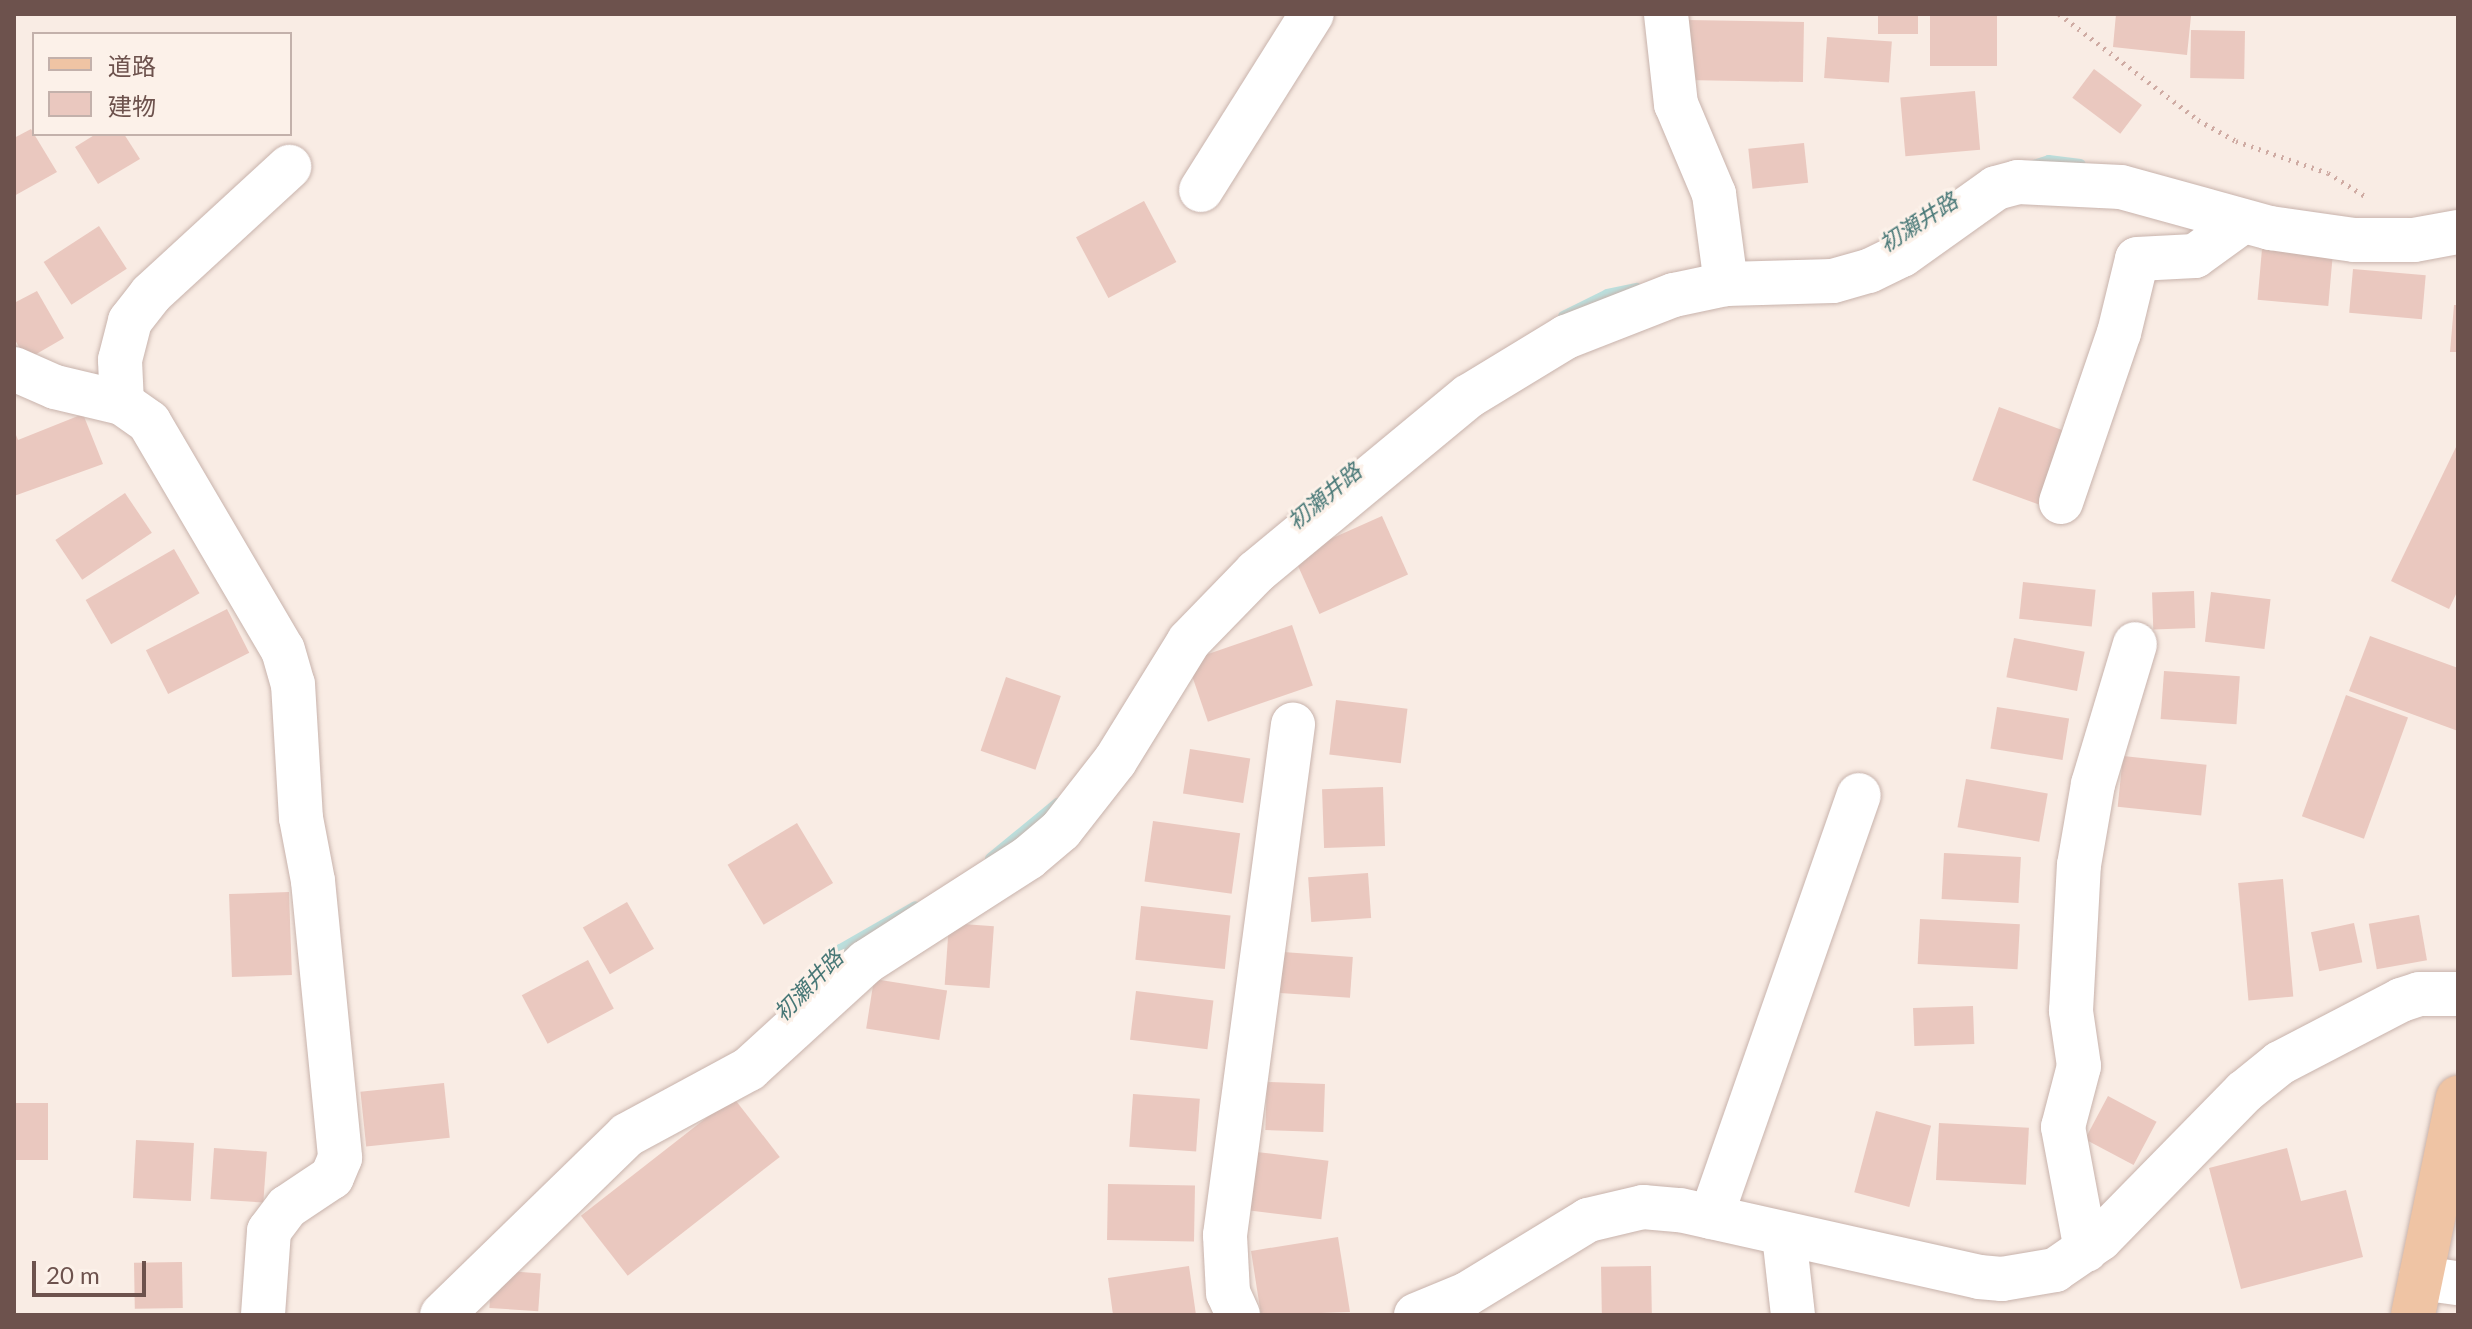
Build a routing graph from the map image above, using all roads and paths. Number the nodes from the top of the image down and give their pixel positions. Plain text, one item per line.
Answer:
1 (1312, 14) edge
2 (1666, 14) edge
3 (2059, 14) edge
4 (289, 167) dead end
5 (1201, 190) dead end
6 (2242, 222) junction
7 (2458, 232) edge
8 (2384, 241) junction
9 (1726, 284) junction
10 (14, 369) edge
11 (122, 403) junction
12 (2061, 502) dead end
13 (2135, 644) dead end
14 (1293, 725) dead end
15 (1859, 795) dead end
16 (2458, 994) edge
17 (2458, 1098) edge
18 (1711, 1217) junction
19 (1784, 1235) junction
20 (2086, 1250) junction
21 (2431, 1292) edge
22 (263, 1315) edge
23 (442, 1315) edge
24 (1238, 1315) edge
25 (1416, 1315) edge
26 (1793, 1315) edge

1 - 5 street
2 - 9 street
3 - 8 path
4 - 11 street
6 - 8 street
6 - 9 street
6 - 12 street
7 - 8 street
9 - 23 street
10 - 11 street
11 - 22 street
13 - 20 street
14 - 24 street
15 - 18 street
16 - 20 street
17 - 21 main road
18 - 19 street
18 - 25 street
19 - 20 street
19 - 26 street

